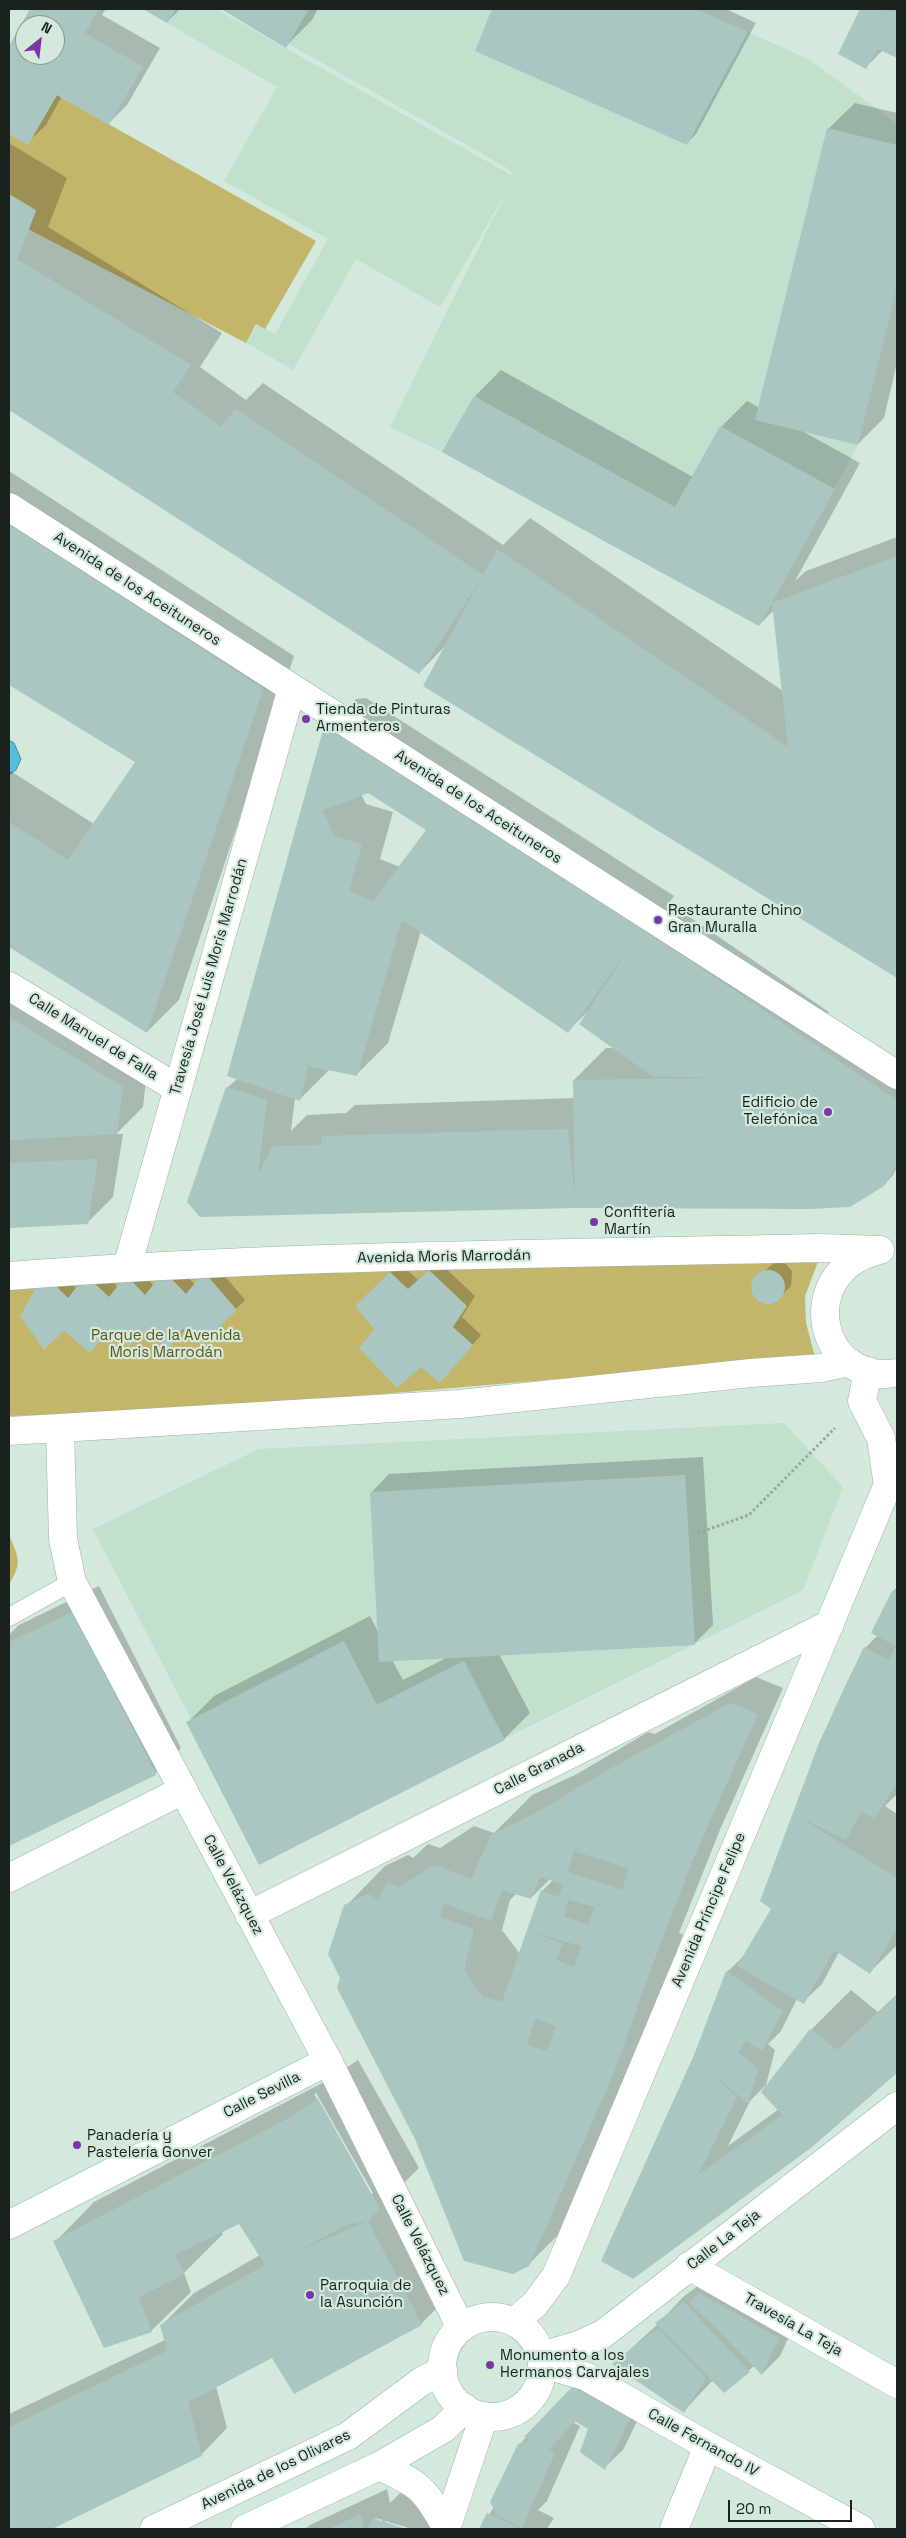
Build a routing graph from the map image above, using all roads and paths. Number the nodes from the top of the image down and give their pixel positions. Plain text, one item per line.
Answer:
1 (9, 507) edge
2 (292, 688) junction
3 (9, 986) edge
4 (897, 1075) edge
5 (178, 1089) junction
6 (891, 1249) edge
7 (128, 1267) junction
8 (9, 1276) edge
9 (859, 1367) junction
10 (897, 1373) edge
11 (862, 1401) junction
12 (60, 1429) junction
13 (9, 1431) edge
14 (893, 1475) edge
15 (698, 1533) dead end
16 (72, 1582) junction
17 (9, 1617) edge
18 (830, 1624) junction
19 (183, 1790) junction
20 (9, 1878) edge
21 (249, 1915) junction
22 (328, 2061) junction
23 (897, 2106) edge
24 (9, 2225) edge
25 (690, 2266) junction
26 (514, 2322) junction
27 (461, 2328) junction
28 (542, 2360) junction
29 (443, 2370) junction
30 (897, 2384) edge
31 (474, 2412) junction
32 (708, 2446) junction
33 (379, 2466) junction
34 (154, 2529) edge
35 (245, 2529) edge
36 (446, 2529) edge
37 (674, 2529) edge
38 (861, 2529) edge

1 - 2 street, Avenida de los Aceituneros
2 - 4 street, Avenida de los Aceituneros
2 - 5 street, Travesía José Luis Moris Marrodán
3 - 5 street, Calle Manuel de Falla
5 - 7 street, Travesía José Luis Moris Marrodán
6 - 7 street, Avenida Moris Marrodán
6 - 9 street
7 - 8 street, Avenida Moris Marrodán
9 - 10 street
9 - 11 street
9 - 12 street
11 - 14 street, Avenida Príncipe Felipe
11 - 15 path
12 - 13 street
12 - 16 street, Calle Velázquez
14 - 18 street, Avenida Príncipe Felipe
16 - 17 lane
16 - 19 street, Calle Velázquez
18 - 21 street, Calle Granada
18 - 26 street, Avenida Príncipe Felipe
19 - 20 street
19 - 21 street, Calle Velázquez
21 - 22 street, Calle Velázquez
22 - 24 street, Calle Sevilla
22 - 27 street, Calle Velázquez
23 - 25 street, Calle La Teja
25 - 28 street, Calle La Teja
25 - 30 street, Travesía La Teja
26 - 27 street
26 - 28 street
27 - 29 street
28 - 31 street
28 - 32 street, Calle Fernando IV
29 - 31 street
29 - 34 street, Avenida de los Olivares
31 - 33 street
31 - 36 street
32 - 37 street
32 - 38 street, Calle Fernando IV
33 - 35 street
33 - 36 street

